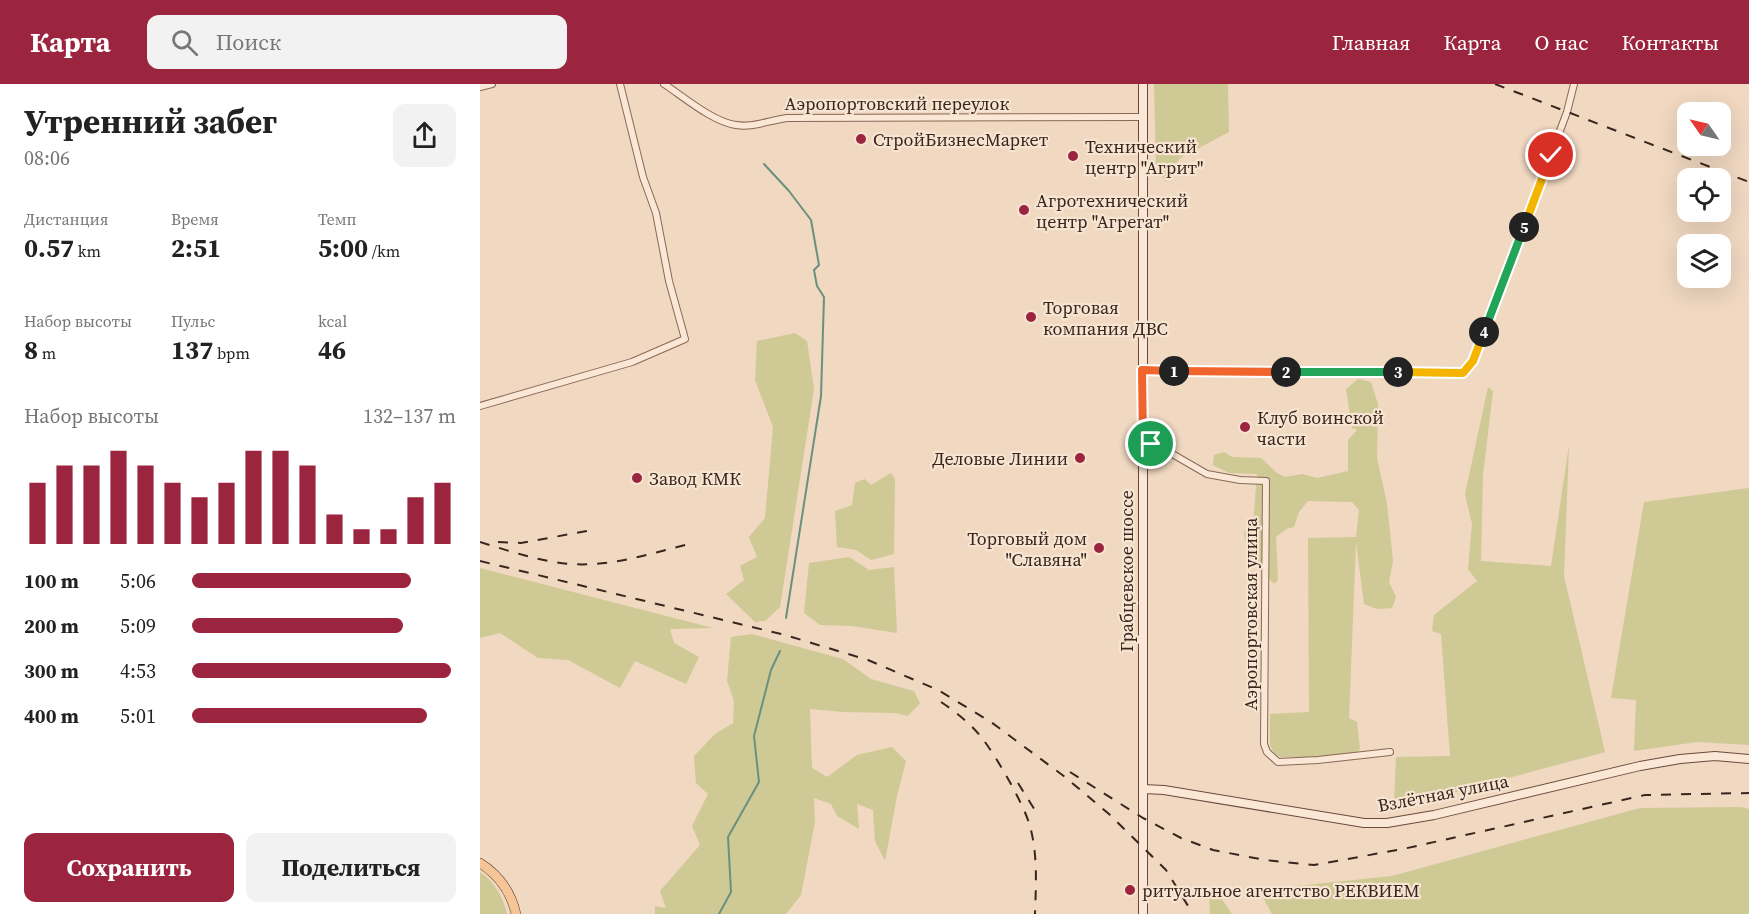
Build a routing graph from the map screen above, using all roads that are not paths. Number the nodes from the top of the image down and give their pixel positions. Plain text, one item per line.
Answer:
1 (492, 84) edge
2 (620, 84) edge
3 (664, 84) edge
4 (1143, 84) edge
5 (1574, 84) edge
6 (480, 87) edge
7 (1143, 117) junction
8 (1142, 370) junction
9 (480, 405) edge
10 (1143, 442) junction
11 (1390, 752) dead end
12 (1749, 759) edge
13 (1143, 789) junction
14 (480, 863) edge
15 (516, 914) edge
16 (1143, 914) edge

1 - 6 street
2 - 9 street
3 - 7 street, Аэропортовский переулок
4 - 7 main road, Грабцевское шоссе
5 - 8 street
7 - 8 main road, Грабцевское шоссе
8 - 10 main road, Грабцевское шоссе
10 - 11 street, Аэропортовская улица
10 - 13 main road, Грабцевское шоссе
12 - 13 main road, Взлётная улица
13 - 16 main road, Грабцевское шоссе
14 - 15 main road

